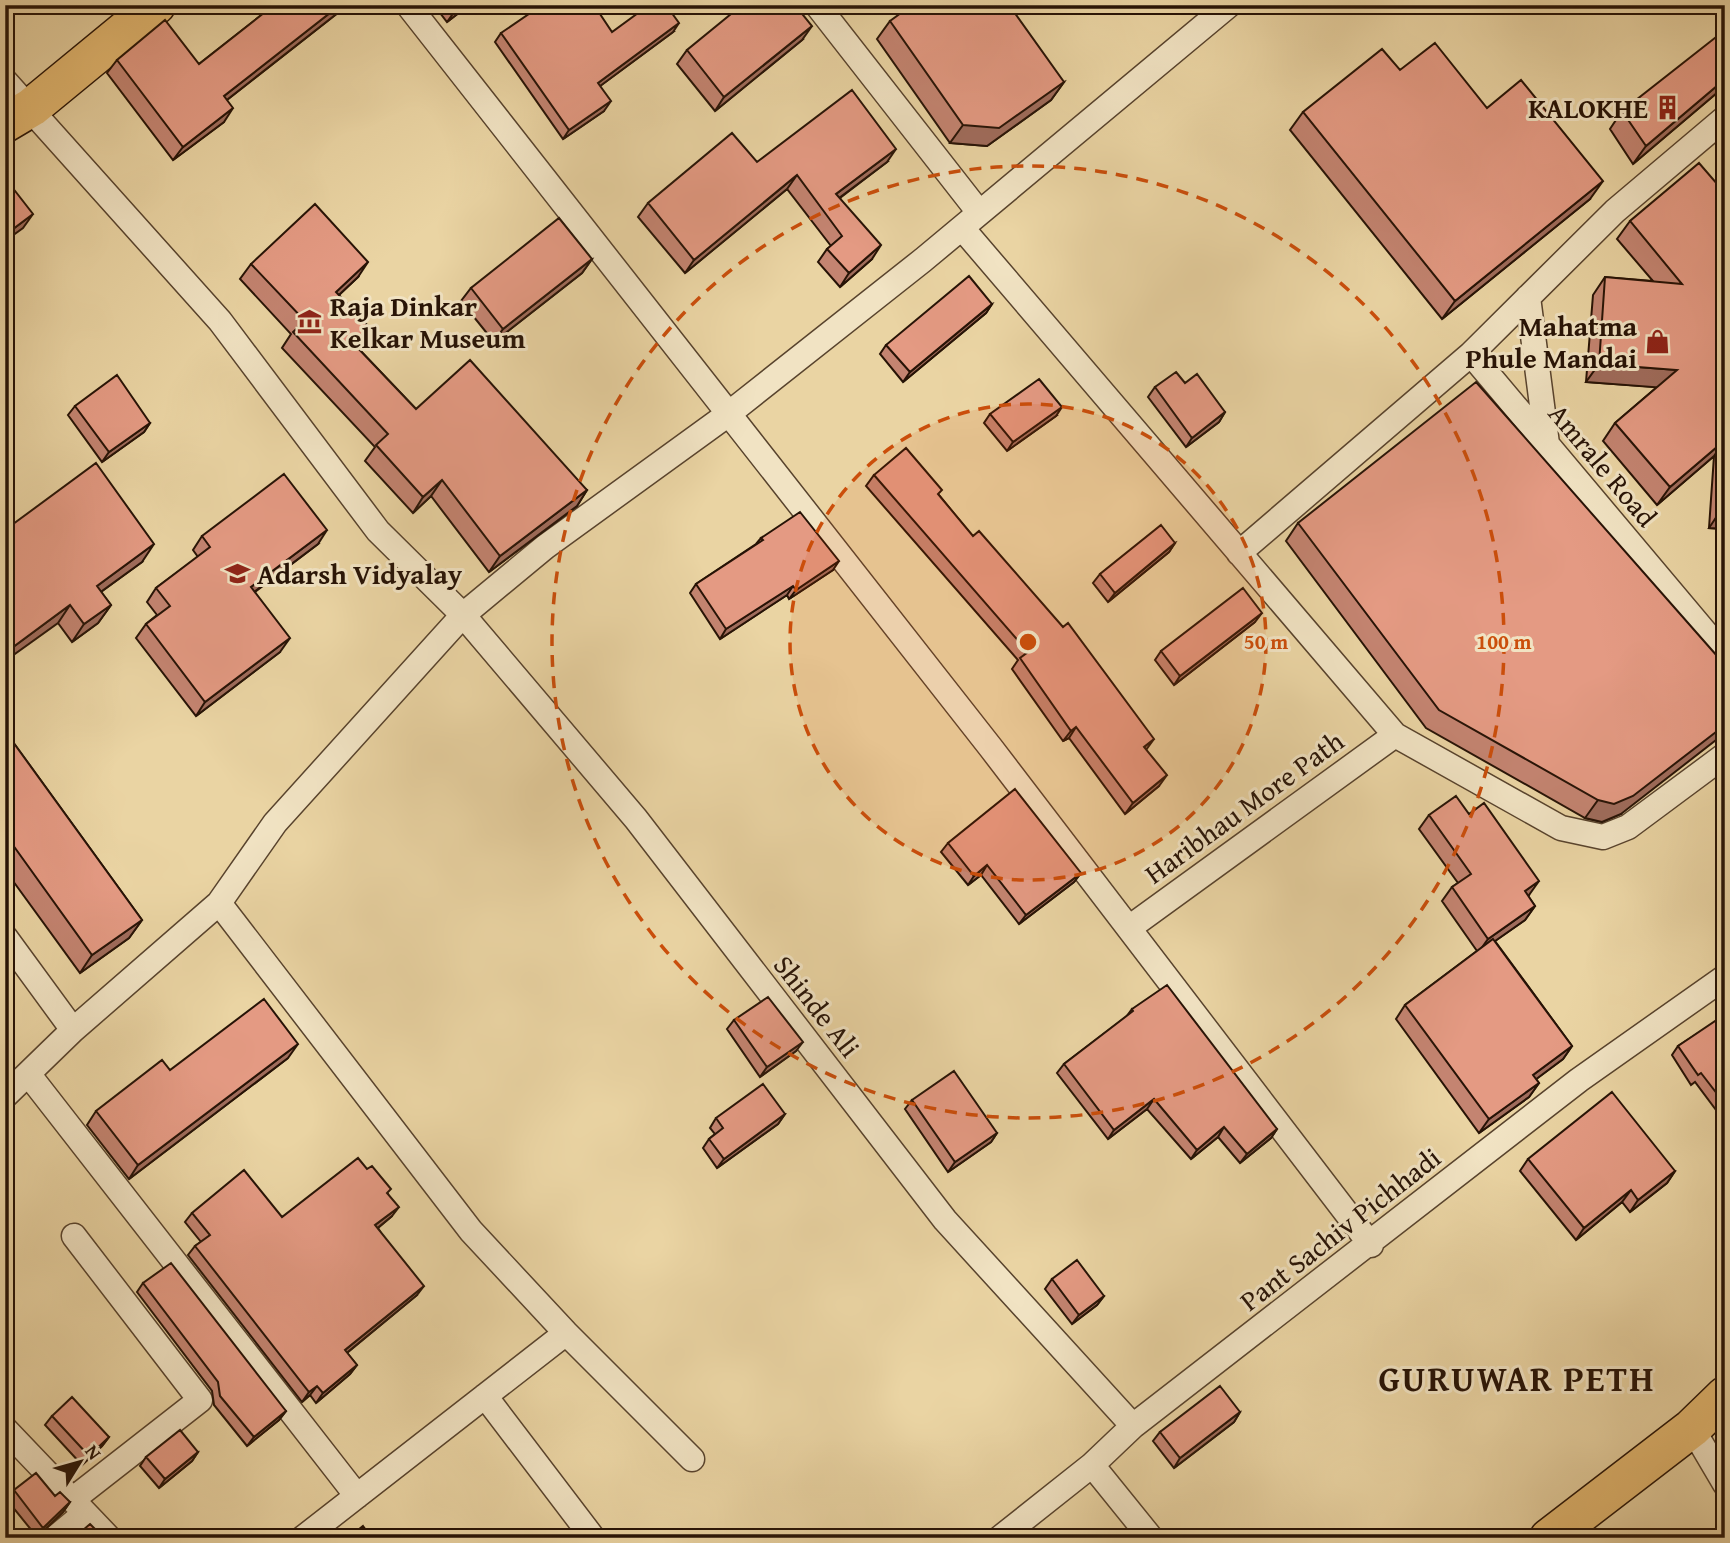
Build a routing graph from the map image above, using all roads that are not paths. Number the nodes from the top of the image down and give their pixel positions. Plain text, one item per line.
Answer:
1 (156, 5) edge
2 (408, 5) edge
3 (817, 5) edge
4 (1224, 7) edge
5 (14, 104) edge
6 (1725, 118) edge
7 (970, 220) junction
8 (1528, 297) junction
9 (1471, 354) junction
10 (727, 415) junction
11 (1547, 444) junction
12 (1240, 553) junction
13 (463, 615) junction
14 (1725, 656) edge
15 (1395, 735) junction
16 (1725, 755) edge
17 (219, 904) junction
18 (1129, 928) junction
19 (5, 937) edge
20 (1725, 977) edge
21 (73, 1030) junction
22 (29, 1075) junction
23 (5, 1096) edge
24 (75, 1236) dead end
25 (1371, 1244) junction
26 (566, 1333) junction
27 (485, 1396) junction
28 (1725, 1396) edge
29 (1133, 1426) junction
30 (1692, 1428) junction
31 (5, 1429) edge
32 (692, 1459) dead end
33 (1092, 1465) junction
34 (1725, 1484) edge
35 (357, 1496) junction
36 (79, 1506) junction
37 (55, 1538) edge
38 (109, 1538) edge
39 (303, 1538) edge
40 (593, 1538) edge
41 (1000, 1538) edge
42 (1151, 1538) edge
43 (1549, 1538) edge

1 - 5 highway
2 - 10 street
3 - 7 street
4 - 7 street
5 - 13 street, Shinde Ali
6 - 8 street
7 - 10 street
7 - 12 street
8 - 9 street
8 - 11 street
9 - 11 street, Amrale Road
9 - 12 street
10 - 13 street
10 - 18 street
11 - 14 street, Amrale Road
12 - 15 street
13 - 17 street
13 - 29 street, Shinde Ali
15 - 16 street
15 - 18 street, Haribhau More Path
17 - 21 street
17 - 26 street
18 - 25 street
19 - 21 street
20 - 25 street, Pant Sachiv Pichhadi
21 - 22 street
22 - 23 street
22 - 35 street
24 - 36 street
25 - 29 street, Pant Sachiv Pichhadi
26 - 27 street
26 - 32 street
27 - 35 street
27 - 40 street
28 - 30 highway
29 - 33 street, Pant Sachiv Pichhadi
30 - 34 street
30 - 43 highway
31 - 36 street
33 - 41 street, Pant Sachiv Pichhadi
33 - 42 street
35 - 39 street
36 - 37 street
36 - 38 street

